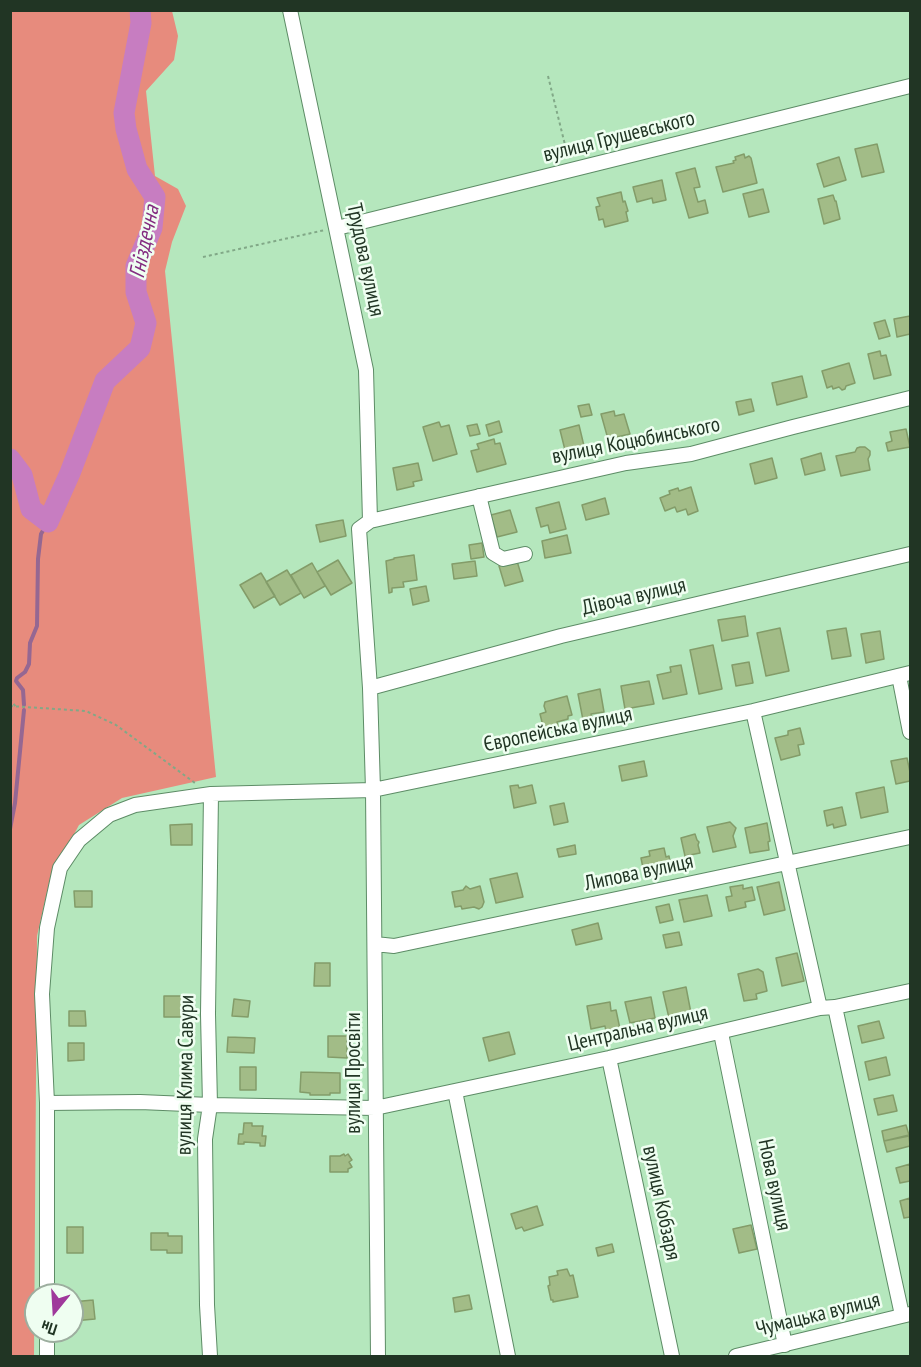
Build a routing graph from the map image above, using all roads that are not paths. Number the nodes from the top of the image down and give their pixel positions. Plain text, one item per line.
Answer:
1 (290, 10) edge
2 (910, 86) edge
3 (337, 228) junction
4 (910, 398) edge
5 (479, 496) junction
6 (370, 521) junction
7 (525, 554) dead end
8 (910, 554) edge
9 (905, 675) edge
10 (369, 688) junction
11 (753, 711) junction
12 (910, 732) edge
13 (374, 790) junction
14 (211, 794) junction
15 (910, 837) edge
16 (788, 863) junction
17 (375, 944) junction
18 (910, 992) edge
19 (827, 1008) junction
20 (721, 1032) junction
21 (609, 1058) junction
22 (455, 1091) junction
23 (47, 1103) junction
24 (210, 1105) junction
25 (375, 1108) junction
26 (47, 1283) edge
27 (906, 1315) edge
28 (785, 1345) junction
29 (210, 1356) edge
30 (378, 1356) edge
31 (508, 1356) edge
32 (672, 1356) edge
33 (736, 1356) edge

1 - 3 street, Трудова вулиця
2 - 3 street, вулиця Грушевського
3 - 6 street, Трудова вулиця
4 - 5 street, вулиця Коцюбинського
5 - 6 street, вулиця Коцюбинського
5 - 7 street
6 - 10 street, вулиця Просвіти
8 - 10 street, Дівоча вулиця
9 - 11 street, Європейська вулиця
9 - 12 street
10 - 13 street, вулиця Просвіти
11 - 13 street, Європейська вулиця
11 - 16 street
13 - 14 street, Європейська вулиця
13 - 17 street, вулиця Просвіти
14 - 23 street, Європейська вулиця
14 - 24 street, вулиця Клима Савури
15 - 16 street, Липова вулиця
16 - 17 street, Липова вулиця
16 - 19 street
17 - 25 street, вулиця Просвіти
18 - 19 street, Центральна вулиця
19 - 20 street, Центральна вулиця
19 - 27 street
20 - 21 street, Центральна вулиця
20 - 28 street, Нова вулиця
21 - 22 street, Центральна вулиця
21 - 32 street, вулиця Кобзаря
22 - 25 street, Центральна вулиця
22 - 31 street
23 - 24 street, Центральна вулиця
23 - 26 street, Європейська вулиця
24 - 25 street, Центральна вулиця
24 - 29 street, вулиця Клима Савури
25 - 30 street, вулиця Просвіти
27 - 28 street, Чумацька вулиця
28 - 33 street, Чумацька вулиця

